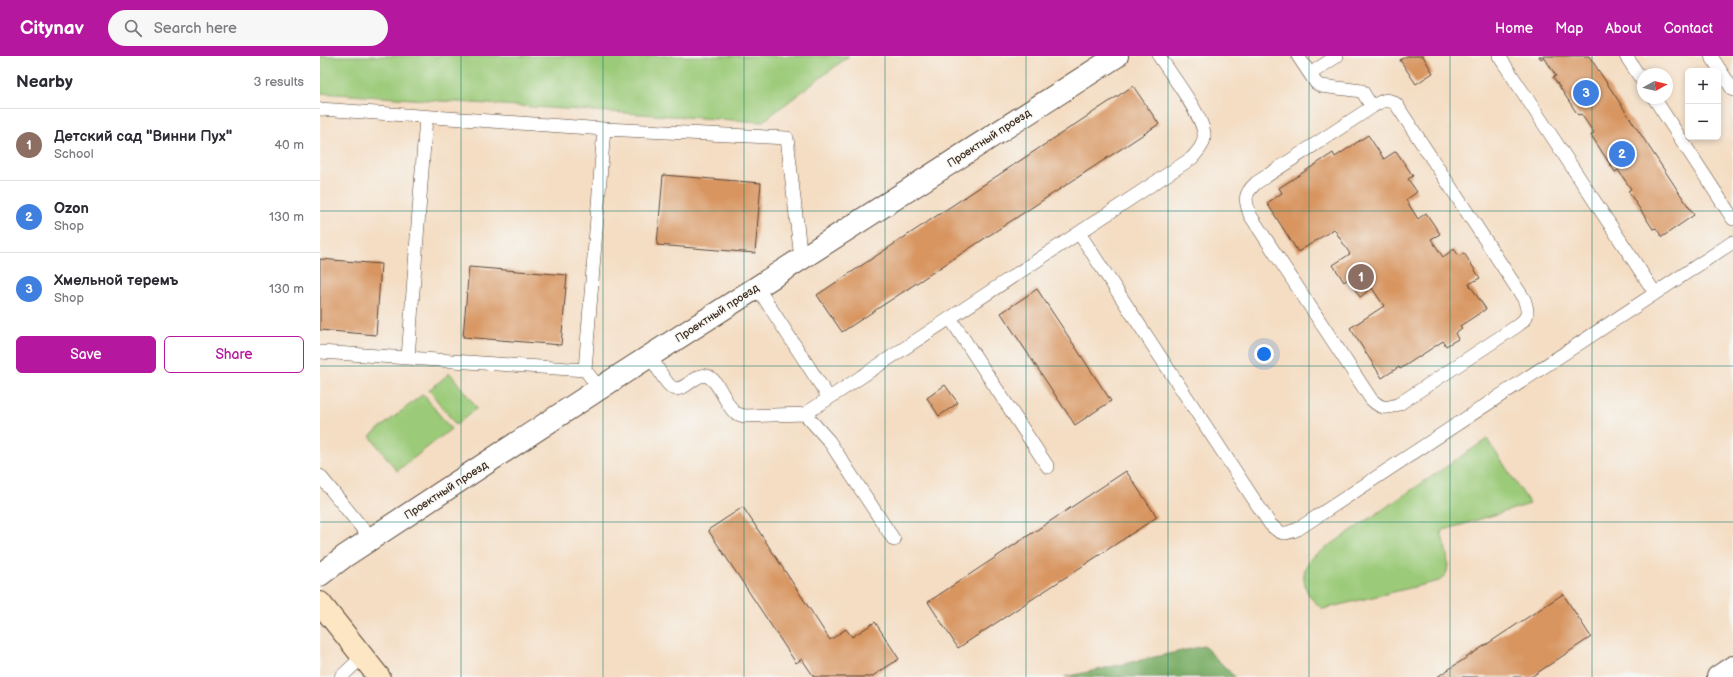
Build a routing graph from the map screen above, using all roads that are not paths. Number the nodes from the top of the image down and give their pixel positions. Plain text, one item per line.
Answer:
1 (1117, 56) edge
2 (1159, 56) edge
3 (1298, 56) edge
4 (1336, 56) edge
5 (1499, 56) edge
6 (1626, 56) edge
7 (1711, 56) edge
8 (1637, 73) edge
9 (1310, 74) junction
10 (1733, 90) edge
11 (1658, 104) edge
12 (1372, 107) junction
13 (320, 109) edge
14 (426, 117) junction
15 (604, 129) junction
16 (1733, 219) edge
17 (1079, 233) junction
18 (1733, 242) edge
19 (801, 259) junction
20 (757, 287) junction
21 (1655, 293) junction
22 (950, 318) junction
23 (320, 352) edge
24 (650, 356) junction
25 (408, 358) junction
26 (584, 370) junction
27 (600, 389) junction
28 (829, 398) junction
29 (804, 414) junction
30 (1048, 467) dead end
31 (320, 476) edge
32 (371, 539) junction
33 (894, 540) dead end
34 (320, 575) edge
35 (320, 603) edge
36 (362, 656) junction
37 (1733, 667) edge
38 (341, 677) edge
39 (379, 677) edge
40 (1718, 677) edge

1 - 19 street, Проектный проезд
2 - 17 lane
3 - 9 lane
4 - 9 lane
5 - 21 lane
6 - 8 lane
7 - 10 lane
9 - 12 lane
11 - 16 lane
12 - 12 lane
13 - 14 lane
14 - 15 lane
14 - 25 lane
15 - 19 lane
15 - 26 lane
17 - 21 lane
17 - 22 lane
18 - 21 lane
19 - 20 street, Проектный проезд
20 - 24 street, Проектный проезд
20 - 28 lane
22 - 28 lane
22 - 30 lane
23 - 25 lane
24 - 27 street, Проектный проезд
24 - 29 lane
25 - 26 lane
26 - 27 lane
27 - 32 street, Проектный проезд
28 - 29 lane
29 - 33 lane
31 - 32 lane
32 - 34 street, Проектный проезд
35 - 36 main road
36 - 38 lane
36 - 39 main road
37 - 40 street

